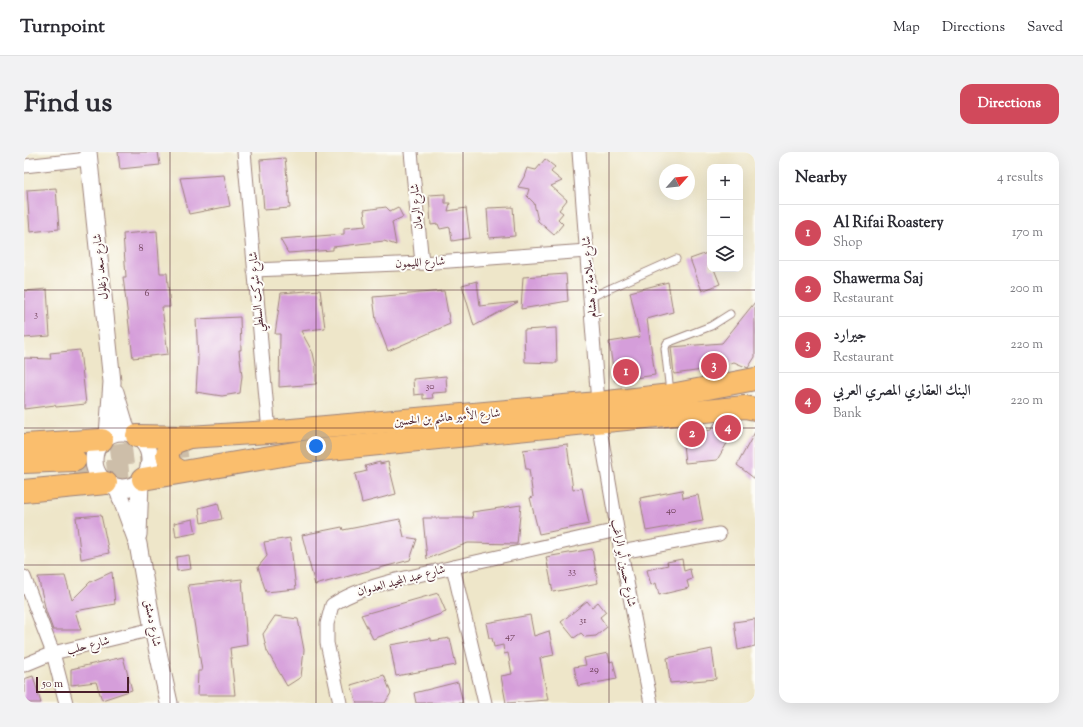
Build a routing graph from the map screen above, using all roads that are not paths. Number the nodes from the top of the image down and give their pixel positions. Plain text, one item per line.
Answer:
1 (244, 152) edge
2 (411, 152) edge
3 (579, 152) edge
4 (88, 156) edge
5 (24, 166) edge
6 (587, 251) junction
7 (676, 259) dead end
8 (422, 262) junction
9 (254, 270) junction
10 (591, 297) junction
11 (730, 314) dead end
12 (755, 379) edge
13 (112, 382) junction
14 (670, 395) junction
15 (755, 409) edge
16 (599, 413) junction
17 (269, 432) junction
18 (132, 434) junction
19 (189, 437) junction
20 (105, 438) junction
21 (24, 445) edge
22 (24, 462) edge
23 (181, 472) junction
24 (24, 477) edge
25 (141, 480) junction
26 (112, 485) junction
27 (24, 491) edge
28 (617, 530) junction
29 (719, 534) dead end
30 (138, 544) junction
31 (621, 552) junction
32 (454, 566) junction
33 (24, 577) edge
34 (153, 629) junction
35 (53, 653) junction
36 (24, 665) edge
37 (66, 703) edge
38 (169, 703) edge
39 (340, 703) edge
40 (485, 703) edge
41 (651, 703) edge

1 - 9 street, شارع شوكت السلطي
2 - 8 street, شارع الرمان
3 - 6 street, شارع سلامة بن هشام
4 - 5 street
4 - 13 street, شارع سعد زغلول
6 - 8 street, شارع الليمون
6 - 10 street, شارع سلامة بن هشام
7 - 10 lane
8 - 9 street, شارع الليمون
9 - 17 street, شارع شوكت السلطي
10 - 16 street, شارع سلامة بن هشام
11 - 14 lane
12 - 14 highway, شارع الأمير هاشم بن الحسين
13 - 18 street, شارع سعد زغلول
13 - 20 street, شارع سعد زغلول
14 - 16 highway, شارع الأمير هاشم بن الحسين
15 - 16 highway, شارع الأمير هاشم بن الحسين
16 - 17 highway, شارع الأمير هاشم بن الحسين
16 - 23 highway, شارع الأمير هاشم بن الحسين
16 - 28 street, شارع حسين أبو الراغب
17 - 19 highway, شارع الأمير هاشم بن الحسين
18 - 19 highway, شارع الأمير هاشم بن الحسين
18 - 20 street
18 - 25 street
19 - 23 highway
20 - 21 highway
20 - 26 street
22 - 24 highway
23 - 25 highway, شارع الأمير هاشم بن الحسين
25 - 26 street
25 - 30 street, شارع دمشق
26 - 27 highway
26 - 30 street, شارع دمشق
28 - 31 street, شارع حسين أبو الراغب
28 - 32 street, شارع عبد المجيد العدوان
29 - 31 street
30 - 34 street, شارع دمشق
31 - 41 street, شارع حسين أبو الراغب
32 - 39 street, شارع عبد المجيد العدوان
32 - 40 street, شارع عبد المجيد العدوان
33 - 35 street
34 - 35 street, شارع حلب
34 - 38 street, شارع دمشق
35 - 36 street, شارع حلب
35 - 37 street

